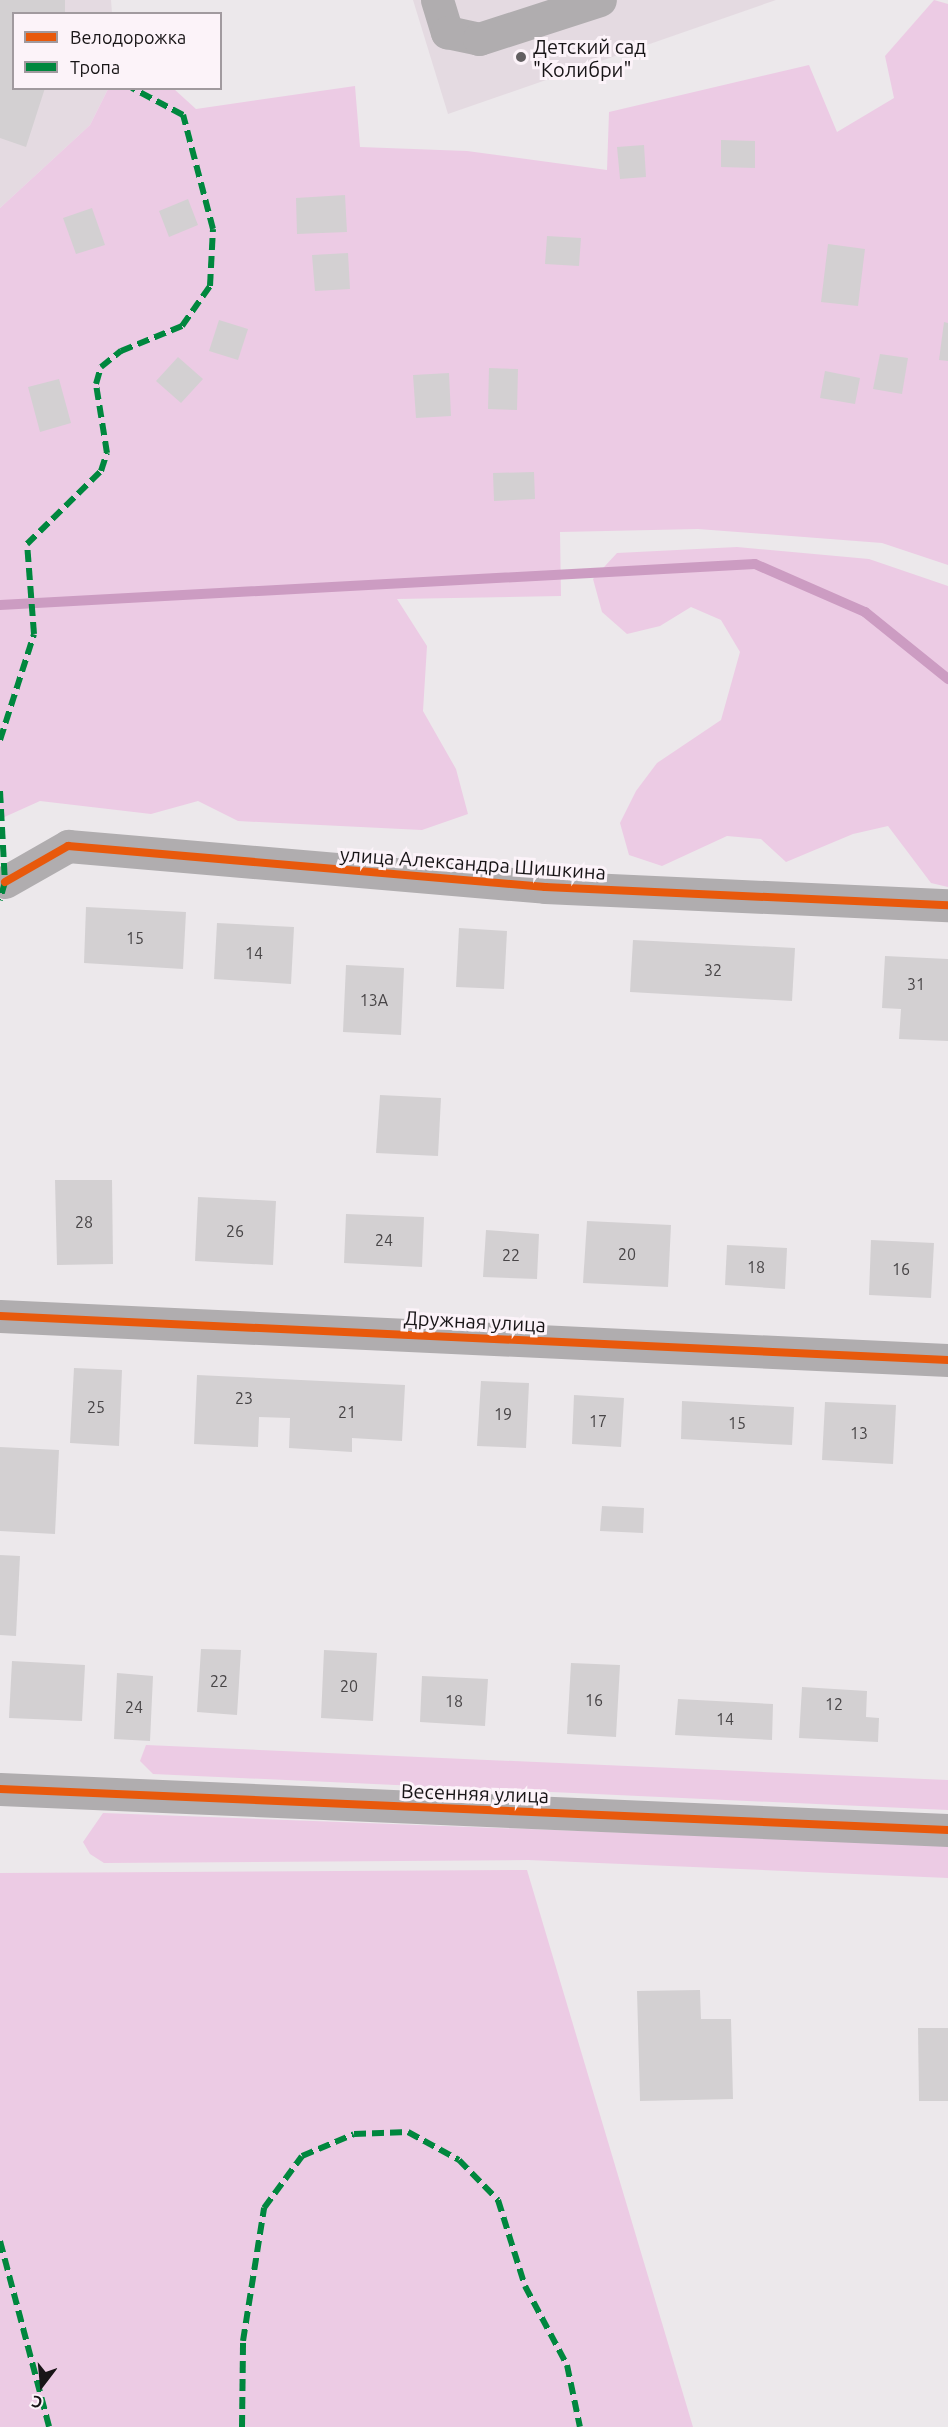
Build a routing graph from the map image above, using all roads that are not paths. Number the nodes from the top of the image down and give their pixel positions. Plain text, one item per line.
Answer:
1 (437, 0) edge
2 (600, 0) edge
3 (5, 882) dead end
4 (948, 905) edge
5 (0, 1316) edge
6 (948, 1359) edge
7 (0, 1790) edge
8 (948, 1830) edge

1 - 2 street
3 - 4 street, улица Александра Шишкина
5 - 6 street, Дружная улица
7 - 8 street, Весенняя улица

